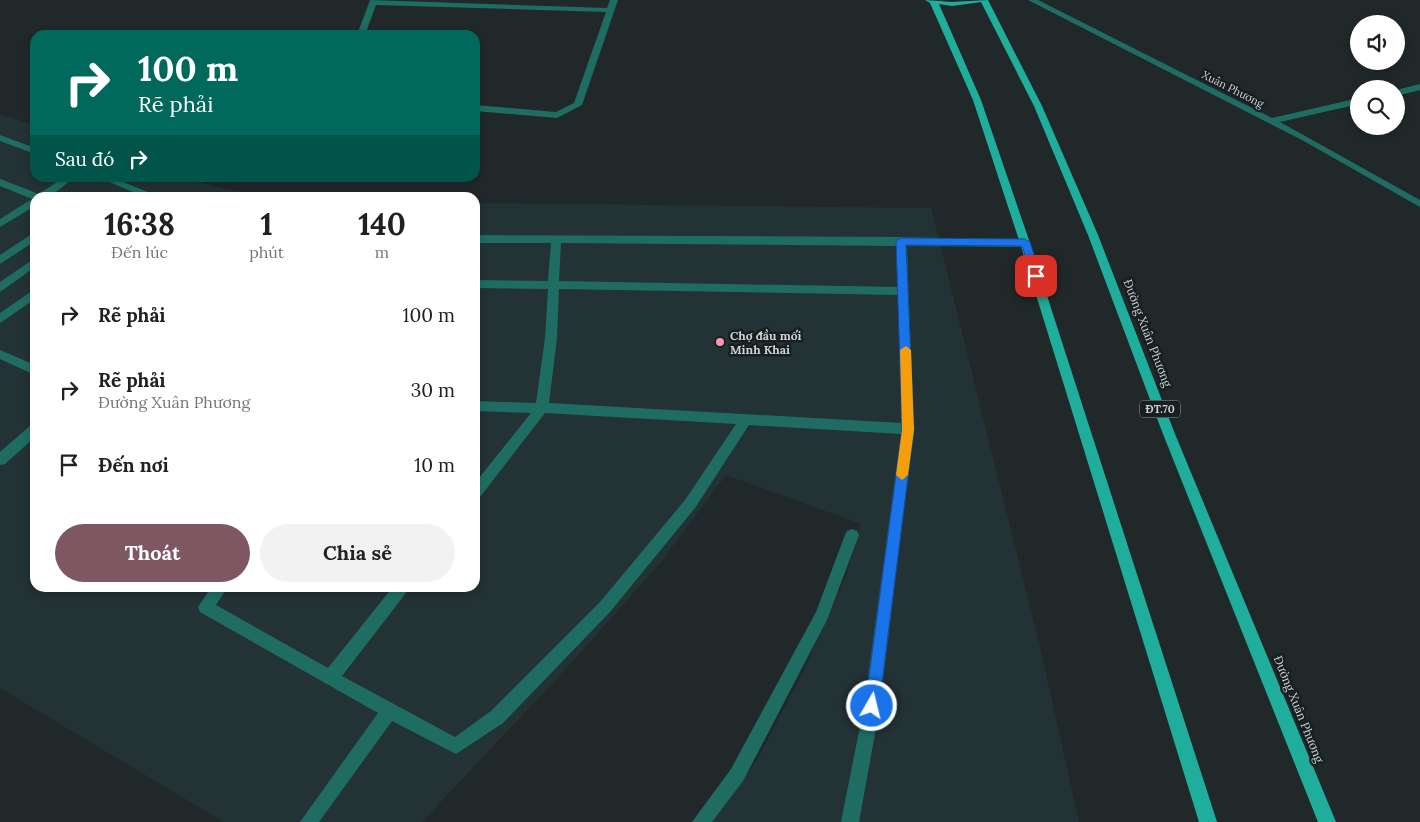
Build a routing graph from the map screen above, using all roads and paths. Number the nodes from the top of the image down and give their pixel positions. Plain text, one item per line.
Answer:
1 (614, 0) edge
2 (983, 0) edge
3 (1032, 0) edge
4 (373, 1) edge
5 (931, 1) edge
6 (493, 3) edge
7 (611, 10) junction
8 (363, 30) edge
9 (1420, 87) edge
10 (1405, 91) edge
11 (1350, 103) edge
12 (480, 108) edge
13 (1271, 121) junction
14 (0, 138) edge
15 (30, 149) edge
16 (63, 182) edge
17 (116, 182) edge
18 (3, 186) edge
19 (48, 192) edge
20 (142, 192) edge
21 (30, 194) edge
22 (30, 203) edge
23 (1420, 204) edge
24 (0, 224) edge
25 (30, 239) edge
26 (480, 239) edge
27 (556, 240) junction
28 (901, 241) junction
29 (1025, 242) junction
30 (0, 260) edge
31 (30, 266) edge
32 (480, 284) edge
33 (555, 284) junction
34 (0, 288) edge
35 (904, 291) junction
36 (30, 297) edge
37 (0, 319) edge
38 (0, 354) edge
39 (30, 368) edge
40 (480, 406) edge
41 (542, 408) junction
42 (746, 419) junction
43 (908, 430) junction
44 (30, 433) edge
45 (0, 460) edge
46 (480, 487) edge
47 (852, 535) dead end
48 (217, 592) edge
49 (398, 592) edge
50 (330, 678) junction
51 (389, 711) junction
52 (309, 822) edge
53 (701, 822) edge
54 (850, 822) edge
55 (1208, 822) edge
56 (1327, 822) edge

1 - 7 street
2 - 5 main road
2 - 56 main road, Đường Xuân Phương / ĐT.70
3 - 13 street, Xuân Phương
4 - 6 street
4 - 8 street
5 - 29 main road
6 - 7 street
7 - 12 street
9 - 10 street
11 - 13 street
13 - 23 street, Xuân Phương
14 - 15 street
16 - 19 street
17 - 20 street
18 - 21 street
22 - 24 street
25 - 30 street
26 - 27 street
27 - 28 street
27 - 33 street
28 - 29 street
28 - 35 street
29 - 55 main road
31 - 34 street
32 - 33 street
33 - 35 street
33 - 41 street
35 - 43 street
36 - 37 street
38 - 39 street
40 - 41 street
41 - 42 street
41 - 46 street
42 - 43 street
42 - 51 street
43 - 54 street
44 - 45 street
47 - 53 street
48 - 50 street
49 - 50 street
50 - 51 street
51 - 52 street

